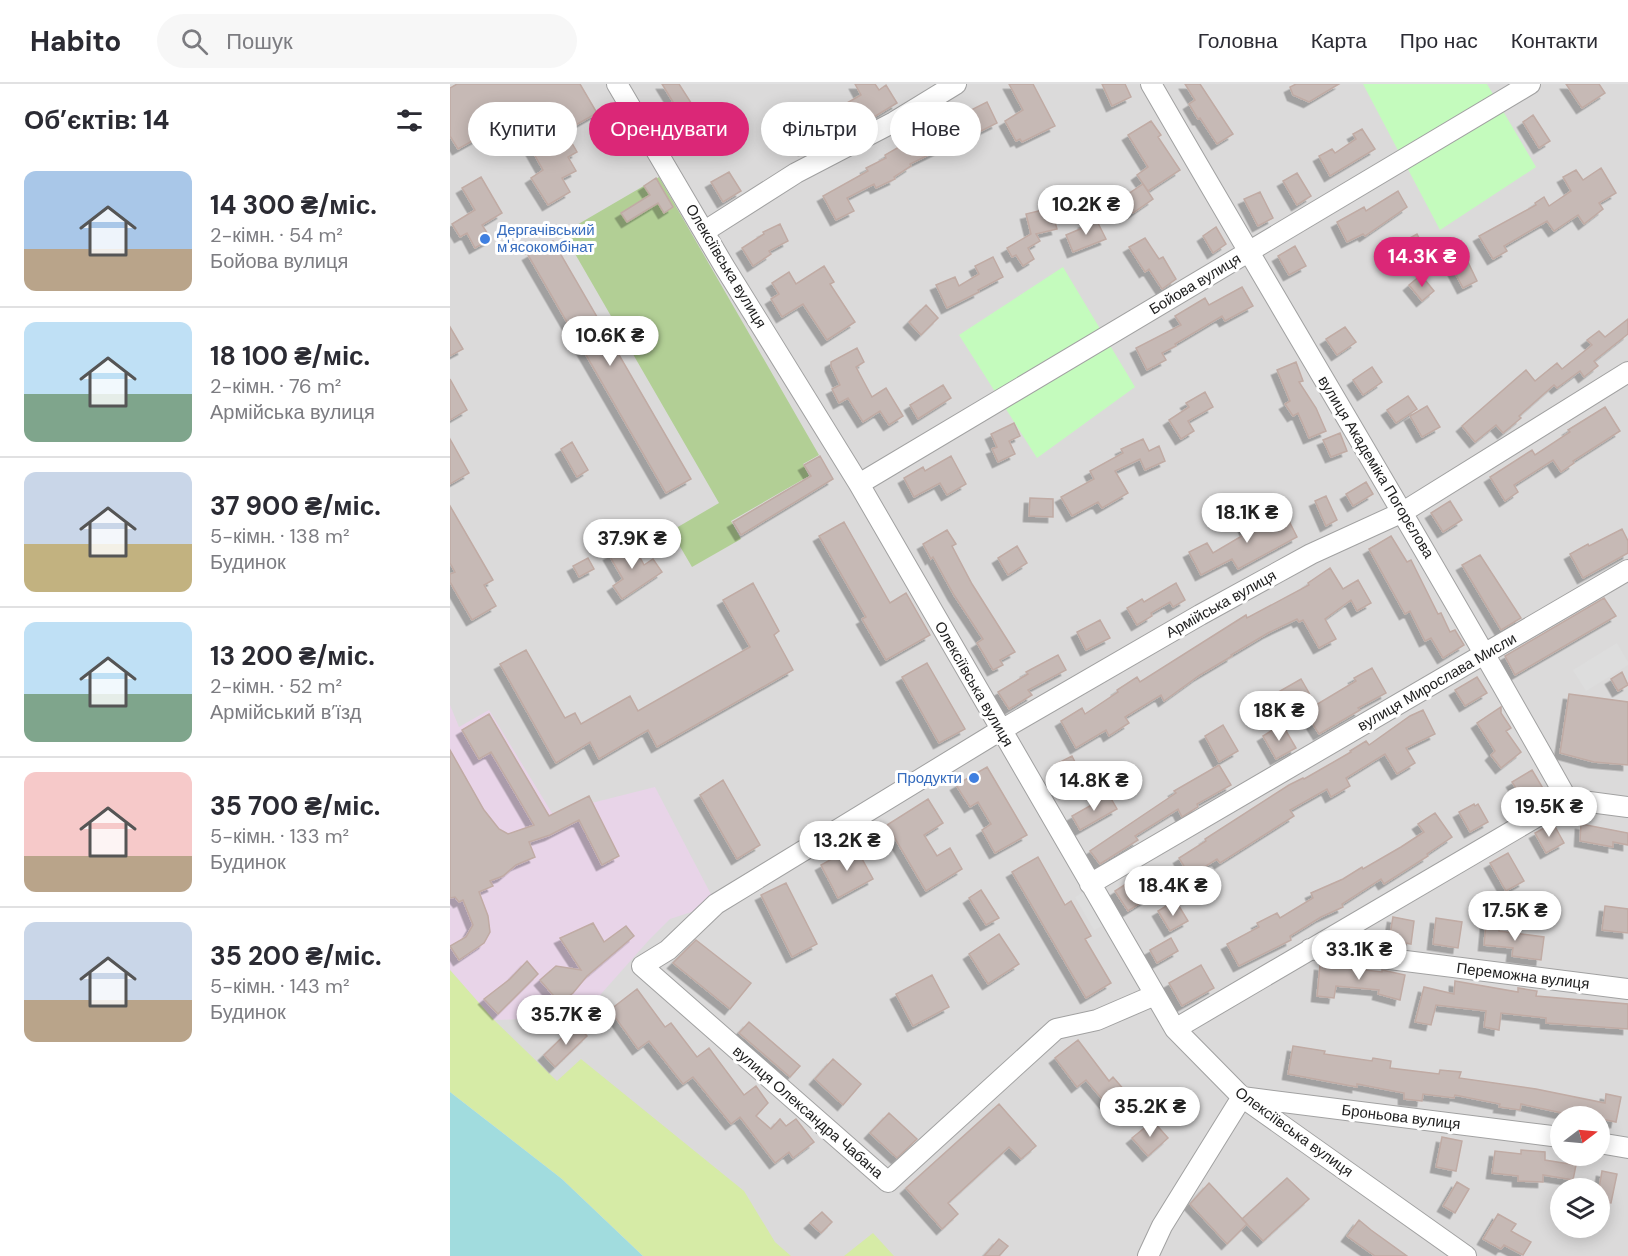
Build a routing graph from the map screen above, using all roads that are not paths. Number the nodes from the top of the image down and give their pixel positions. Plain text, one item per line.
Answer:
1 (617, 84) edge
2 (956, 84) edge
3 (1151, 84) edge
4 (1530, 84) edge
5 (705, 231) junction
6 (1248, 252) junction
7 (1628, 372) edge
8 (859, 484) junction
9 (1403, 512) junction
10 (1628, 570) edge
11 (1485, 654) junction
12 (1001, 730) junction
13 (1567, 799) junction
14 (1628, 807) edge
15 (1090, 884) junction
16 (1310, 949) junction
17 (642, 966) joint
18 (1628, 989) edge
19 (1155, 995) junction
20 (1175, 1029) junction
21 (1242, 1097) junction
22 (1550, 1136) edge
23 (1610, 1145) edge
24 (1628, 1148) edge
25 (1462, 1255) edge
26 (1148, 1256) edge

1 - 5 street, Олексіївська вулиця
2 - 5 street
3 - 6 street, вулиця Академіка Погорєлова
4 - 6 street, Бойова вулиця
5 - 8 street, Олексіївська вулиця
6 - 8 street, Бойова вулиця
6 - 9 street, вулиця Академіка Погорєлова
7 - 9 street, Армійська вулиця
8 - 12 street, Олексіївська вулиця
9 - 11 street, вулиця Академіка Погорєлова
9 - 12 street, Армійська вулиця
10 - 11 street, вулиця Мирослава Мисли
11 - 13 street, вулиця Академіка Погорєлова
11 - 15 street, вулиця Мирослава Мисли
12 - 15 street, Олексіївська вулиця
12 - 17 street, Армійська вулиця
13 - 14 street
13 - 16 street
15 - 19 street, Олексіївська вулиця
16 - 18 street, Переможна вулиця
16 - 20 street
17 - 19 street, вулиця Олександра Чабана
19 - 20 street, Олексіївська вулиця
20 - 21 street, Олексіївська вулиця
21 - 22 street, Броньова вулиця
21 - 25 street, Олексіївська вулиця
21 - 26 street
23 - 24 street

